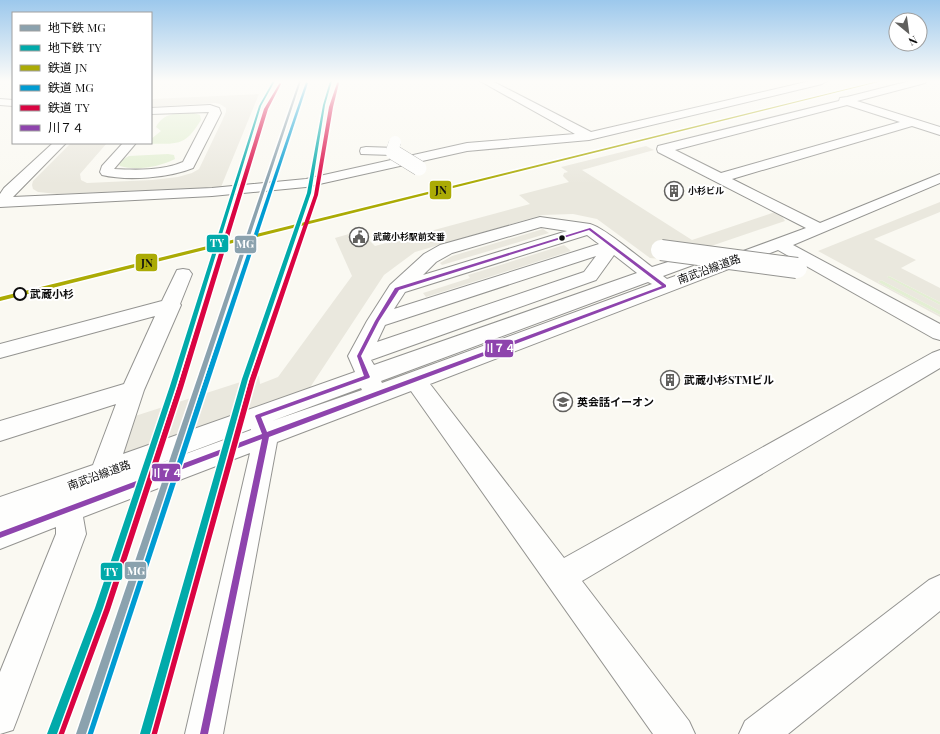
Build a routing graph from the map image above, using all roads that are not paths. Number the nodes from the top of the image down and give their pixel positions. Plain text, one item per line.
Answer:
1 (214, 115) edge
2 (550, 115) edge
3 (677, 115) edge
4 (795, 115) edge
5 (892, 115) edge
6 (912, 122) junction
7 (589, 136) junction
8 (940, 137) edge
9 (59, 144) edge
10 (129, 144) edge
11 (366, 152) dead end
12 (419, 168) dead end
13 (720, 178) junction
14 (940, 178) edge
15 (922, 185) junction
16 (2, 201) edge
17 (802, 220) junction
18 (590, 229) junction
19 (819, 229) junction
20 (778, 243) junction
21 (613, 245) junction
22 (661, 250) dead end
23 (797, 268) dead end
24 (183, 274) dead end
25 (658, 280) junction
26 (397, 289) junction
27 (171, 305) junction
28 (377, 321) junction
29 (940, 333) edge
30 (0, 351) edge
31 (940, 358) edge
32 (367, 376) junction
33 (414, 379) junction
34 (133, 390) junction
35 (262, 426) junction
36 (0, 431) edge
37 (103, 473) junction
38 (0, 510) edge
39 (68, 510) junction
40 (0, 535) edge
41 (560, 577) junction
42 (940, 591) edge
43 (3, 702) edge
44 (204, 734) edge
45 (676, 734) edge
46 (758, 734) edge

1 - 10 street
2 - 7 street
3 - 7 street
4 - 13 street
5 - 6 street
6 - 8 street
6 - 13 street
7 - 16 street
9 - 16 street
11 - 12 street, bridge
13 - 17 street
14 - 15 street, 南武沿線道路
15 - 17 street, 南武沿線道路
15 - 19 street, 南武沿線道路
17 - 19 street
17 - 25 street, 南武沿線道路
18 - 21 street
18 - 26 street
18 - 26 street
19 - 20 street, 南武沿線道路
20 - 25 street, 南武沿線道路
20 - 29 street
21 - 25 street
21 - 28 street
21 - 32 street
22 - 23 street, bridge
24 - 27 street
25 - 32 street, 南武沿線道路
25 - 33 street, 南武沿線道路
26 - 28 street
27 - 30 street
27 - 34 street
28 - 32 street
31 - 41 street
32 - 33 street, 南武沿線道路
32 - 35 street, 南武沿線道路
33 - 41 street
34 - 36 street
34 - 37 street
35 - 37 street, 南武沿線道路
35 - 39 street, 南武沿線道路
35 - 44 street
37 - 38 street, 南武沿線道路
39 - 40 street, 南武沿線道路
39 - 43 street
41 - 45 street
42 - 46 street

